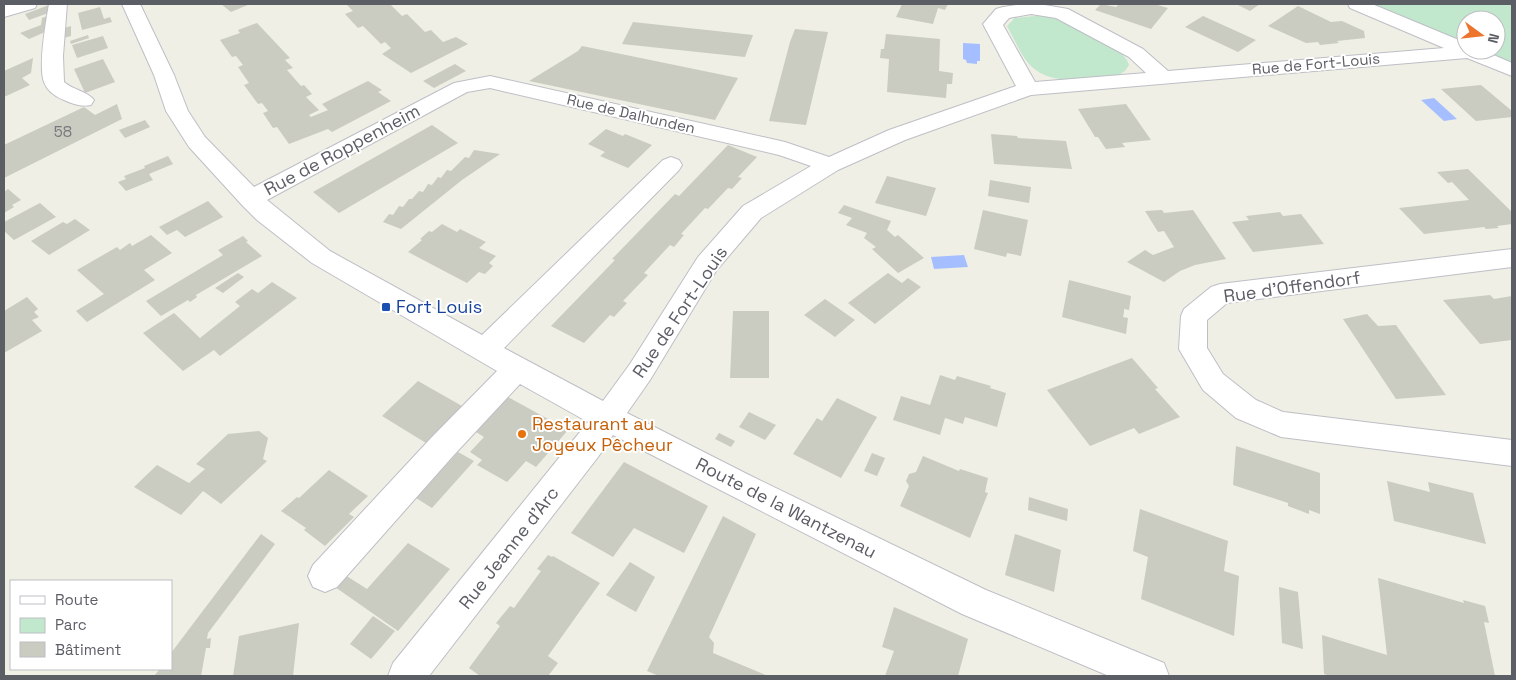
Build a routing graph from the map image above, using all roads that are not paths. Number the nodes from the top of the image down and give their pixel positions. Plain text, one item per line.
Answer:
1 (28, 4) edge
2 (58, 4) edge
3 (131, 4) edge
4 (1357, 4) edge
5 (4, 12) edge
6 (1456, 47) edge
7 (1456, 53) edge
8 (1488, 60) edge
9 (1512, 70) edge
10 (1163, 77) junction
11 (1028, 89) junction
12 (83, 100) dead end
13 (433, 102) joint
14 (671, 165) dead end
15 (830, 165) junction
16 (250, 199) junction
17 (1512, 258) edge
18 (484, 350) junction
19 (516, 369) junction
20 (609, 418) junction
21 (1512, 453) edge
22 (324, 576) dead end
23 (406, 676) edge
24 (1151, 676) edge

1 - 5 street
2 - 12 street
3 - 16 street, Route de la Wantzenau
4 - 6 street
7 - 10 street, Rue de Fort-Louis
8 - 9 street
10 - 11 street, Rue de Fort-Louis
10 - 11 street
11 - 15 street, Rue de Fort-Louis
13 - 15 street, Rue de Dalhunden
13 - 16 street, Rue de Roppenheim
14 - 18 street
15 - 20 street, Rue de Fort-Louis
16 - 18 street, Route de la Wantzenau
17 - 21 street, Rue d'Offendorf
18 - 19 street, Route de la Wantzenau
19 - 20 street, Route de la Wantzenau
19 - 22 street
20 - 23 street, Rue Jeanne d'Arc
20 - 24 street, Route de la Wantzenau

